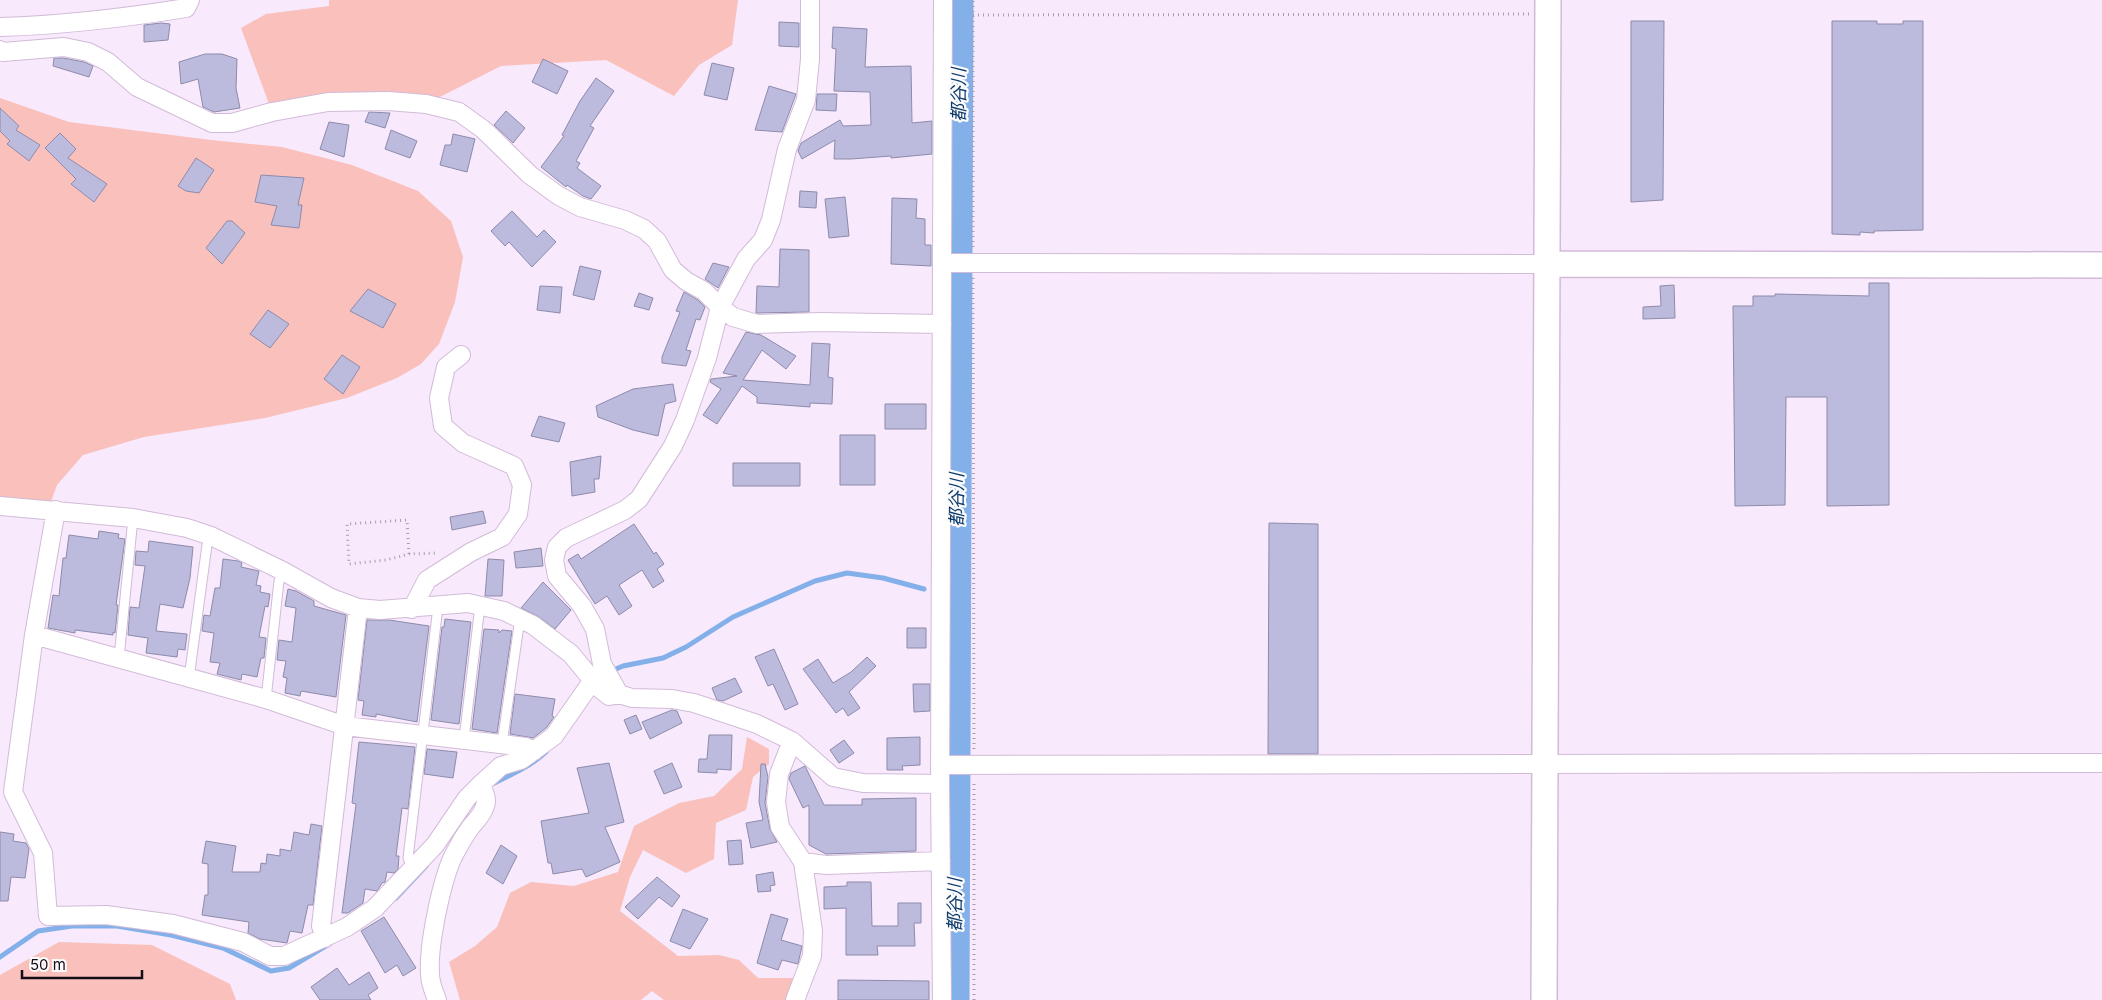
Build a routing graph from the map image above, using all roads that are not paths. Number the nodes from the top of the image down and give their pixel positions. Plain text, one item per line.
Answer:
1 (190, 0) edge
2 (810, 0) edge
3 (943, 0) edge
4 (1548, 7) edge
5 (0, 27) edge
6 (0, 50) edge
7 (952, 263) junction
8 (1548, 264) junction
9 (2102, 265) edge
10 (720, 307) junction
11 (942, 324) junction
12 (461, 355) dead end
13 (0, 506) edge
14 (56, 510) junction
15 (133, 518) junction
16 (211, 536) junction
17 (283, 571) junction
18 (436, 606) junction
19 (480, 606) junction
20 (358, 608) junction
21 (412, 609) junction
22 (520, 618) junction
23 (34, 635) junction
24 (119, 658) junction
25 (189, 678) junction
26 (593, 680) junction
27 (618, 694) junction
28 (266, 699) junction
29 (345, 726) junction
30 (423, 735) junction
31 (464, 740) junction
32 (792, 740) junction
33 (502, 744) junction
34 (534, 751) junction
35 (2102, 763) edge
36 (1545, 764) junction
37 (950, 765) junction
38 (940, 784) junction
39 (482, 790) junction
40 (941, 861) junction
41 (803, 862) junction
42 (413, 868) junction
43 (324, 938) junction
44 (437, 1000) edge
45 (795, 1000) edge
46 (942, 1000) edge
47 (1544, 1000) edge

1 - 5 street
2 - 10 street
3 - 7 street
4 - 8 street
6 - 10 street
7 - 8 street
7 - 11 street
8 - 9 street
8 - 36 street
10 - 11 street
10 - 27 street
11 - 37 street
12 - 21 street
13 - 14 street
14 - 15 street
14 - 23 street
15 - 16 street
15 - 24 lane
16 - 17 street
16 - 25 lane
17 - 20 street
17 - 28 lane
18 - 19 street
18 - 21 street
18 - 30 lane
19 - 22 street
19 - 31 lane
20 - 21 street
20 - 29 street
22 - 26 street
22 - 33 lane
23 - 24 street
23 - 43 street
24 - 25 street
25 - 28 street
26 - 27 street
26 - 34 street
27 - 32 street
28 - 29 street
29 - 30 street
29 - 43 street
30 - 31 street
30 - 42 lane
31 - 33 street
32 - 38 street
32 - 41 street
33 - 34 street
34 - 39 street
35 - 36 street
36 - 37 street
36 - 47 street
37 - 38 street
38 - 40 street
39 - 42 street
39 - 44 street
40 - 41 street
40 - 46 street
41 - 45 street
42 - 43 street

